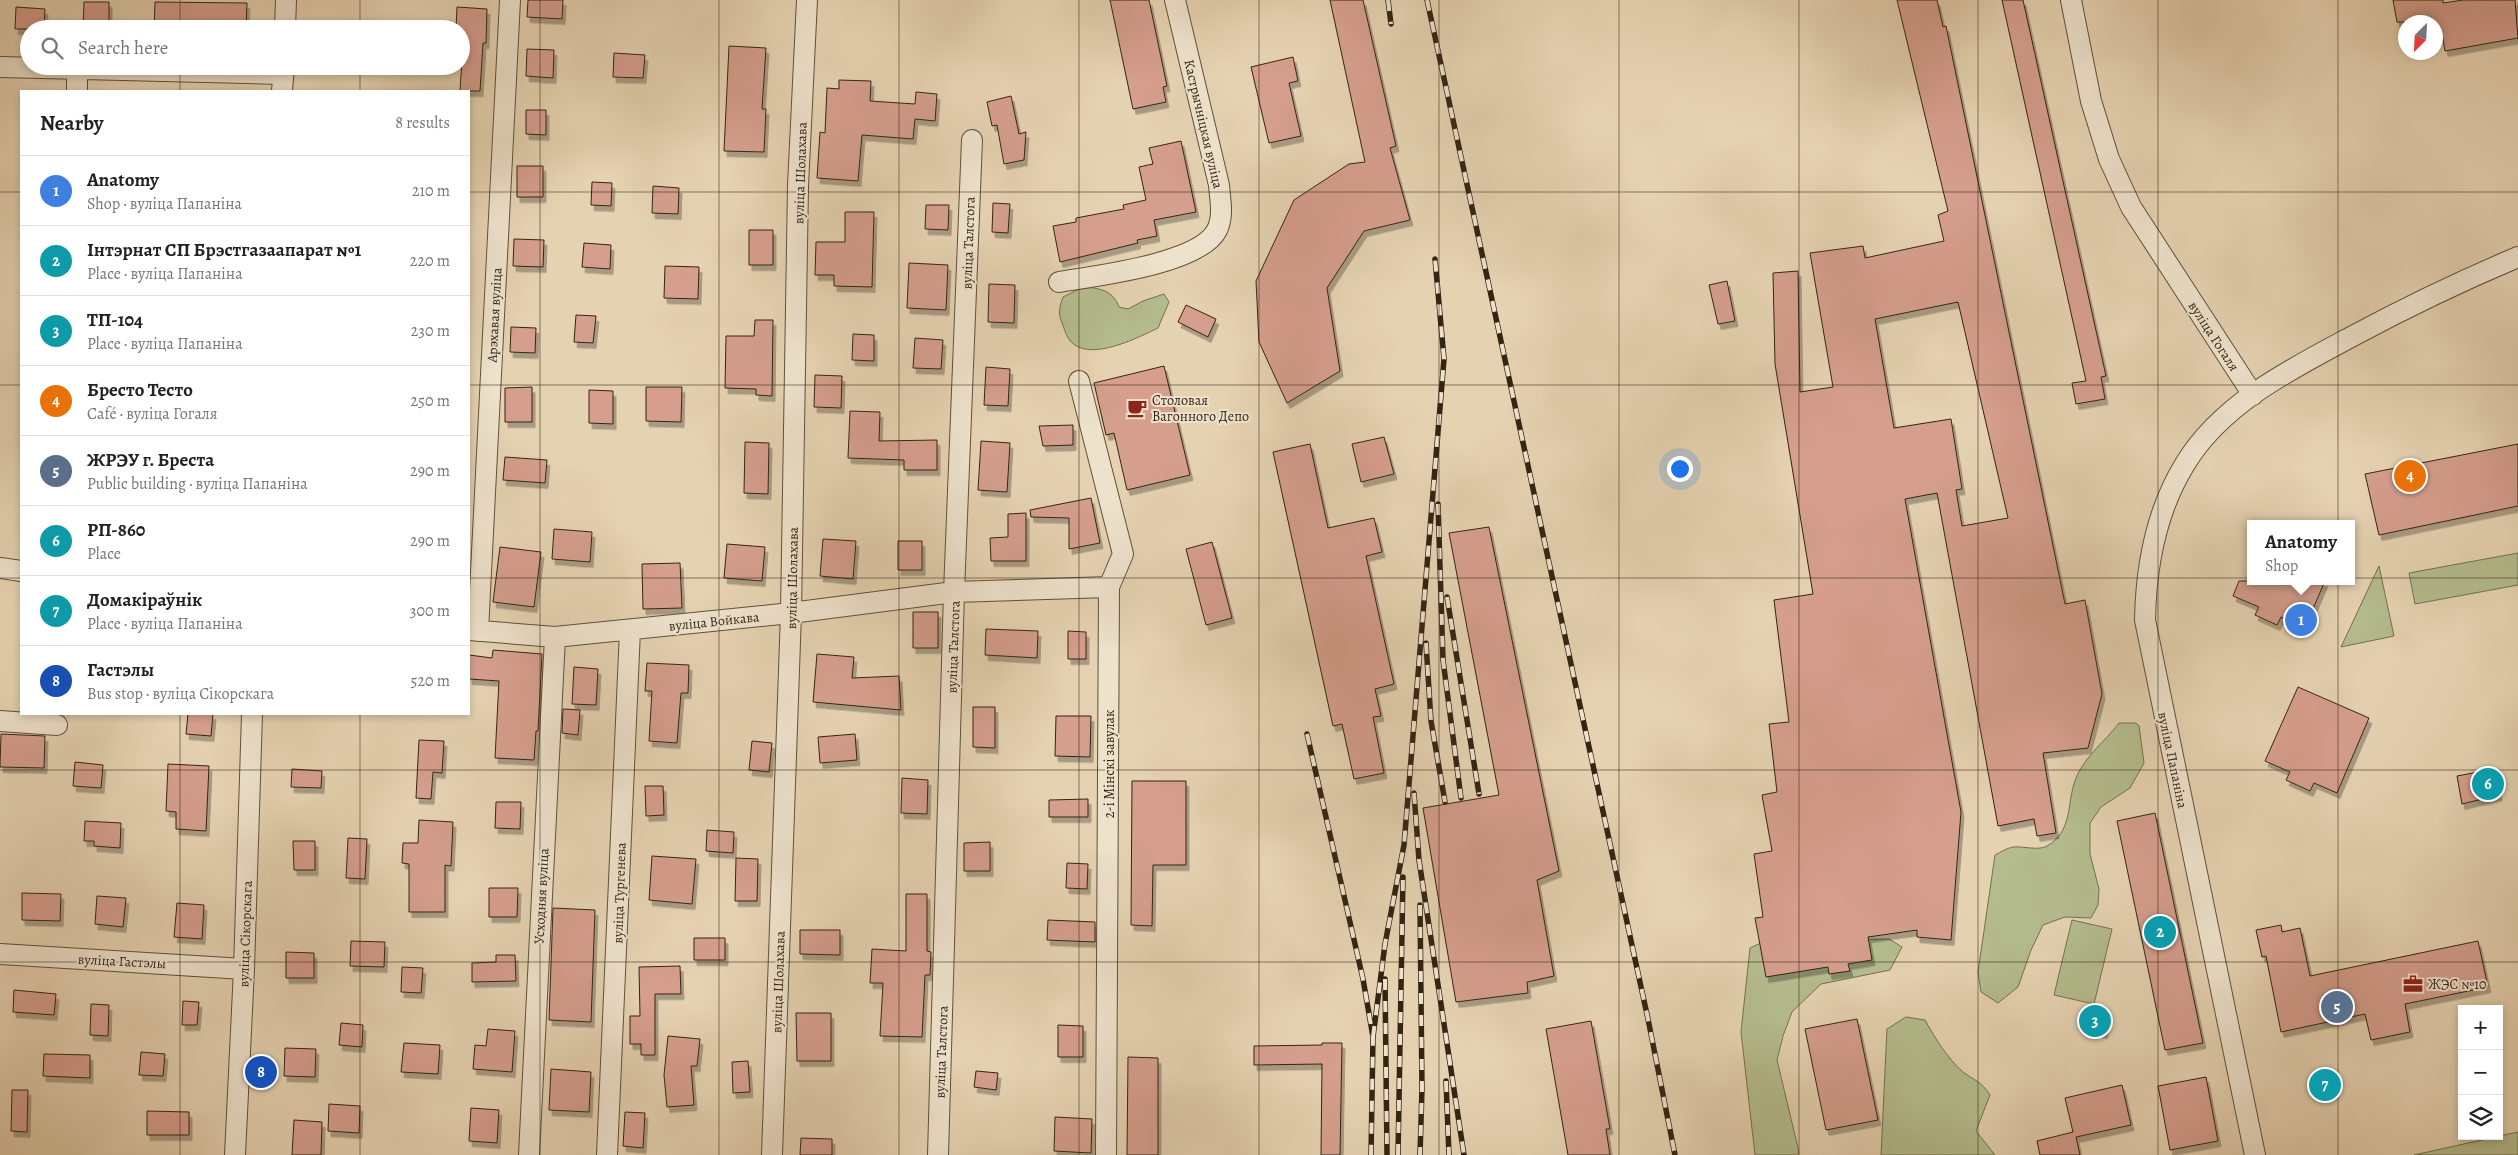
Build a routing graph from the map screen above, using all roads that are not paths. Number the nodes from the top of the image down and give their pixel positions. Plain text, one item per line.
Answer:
1 (286, 0) edge
2 (510, 0) edge
3 (807, 0) edge
4 (1175, 0) edge
5 (2071, 0) edge
6 (285, 20) edge
7 (0, 68) edge
8 (20, 68) edge
9 (77, 75) edge
10 (232, 75) edge
11 (283, 77) edge
12 (77, 90) edge
13 (972, 140) dead end
14 (2518, 257) edge
15 (1059, 282) dead end
16 (1079, 381) dead end
17 (2253, 395) junction
18 (0, 568) edge
19 (20, 571) edge
20 (1109, 587) junction
21 (954, 592) junction
22 (791, 613) junction
23 (474, 630) edge
24 (630, 630) junction
25 (555, 637) junction
26 (252, 715) edge
27 (0, 721) edge
28 (57, 725) dead end
29 (0, 954) edge
30 (244, 969) junction
31 (235, 1155) edge
32 (529, 1155) edge
33 (607, 1155) edge
34 (772, 1155) edge
35 (938, 1155) edge
36 (1106, 1155) edge
37 (2255, 1155) edge

1 - 6 street
2 - 23 street, Арэхавая вуліца
3 - 22 street, вуліца Шолахава
4 - 15 street, Кастрычніцкая вуліца
5 - 17 street, вуліца Гогаля
7 - 8 street
9 - 12 street
10 - 11 street
13 - 21 street, вуліца Талстога
14 - 17 street
16 - 20 street, 2-і Мінскі завулак
17 - 37 street, вуліца Папаніна
18 - 19 street
20 - 21 street, вуліца Войкава
20 - 36 street, 2-і Мінскі завулак
21 - 22 street, вуліца Войкава
21 - 35 street, вуліца Талстога
22 - 24 street, вуліца Войкава
22 - 34 street, вуліца Шолахава
23 - 25 street, вуліца Войкава
24 - 25 street, вуліца Войкава
24 - 33 street, вуліца Тургенева
25 - 32 street, Усходняя вуліца
26 - 30 street, вуліца Сікорскага
27 - 28 street
29 - 30 street, вуліца Гастэлы
30 - 31 street, вуліца Сікорскага

